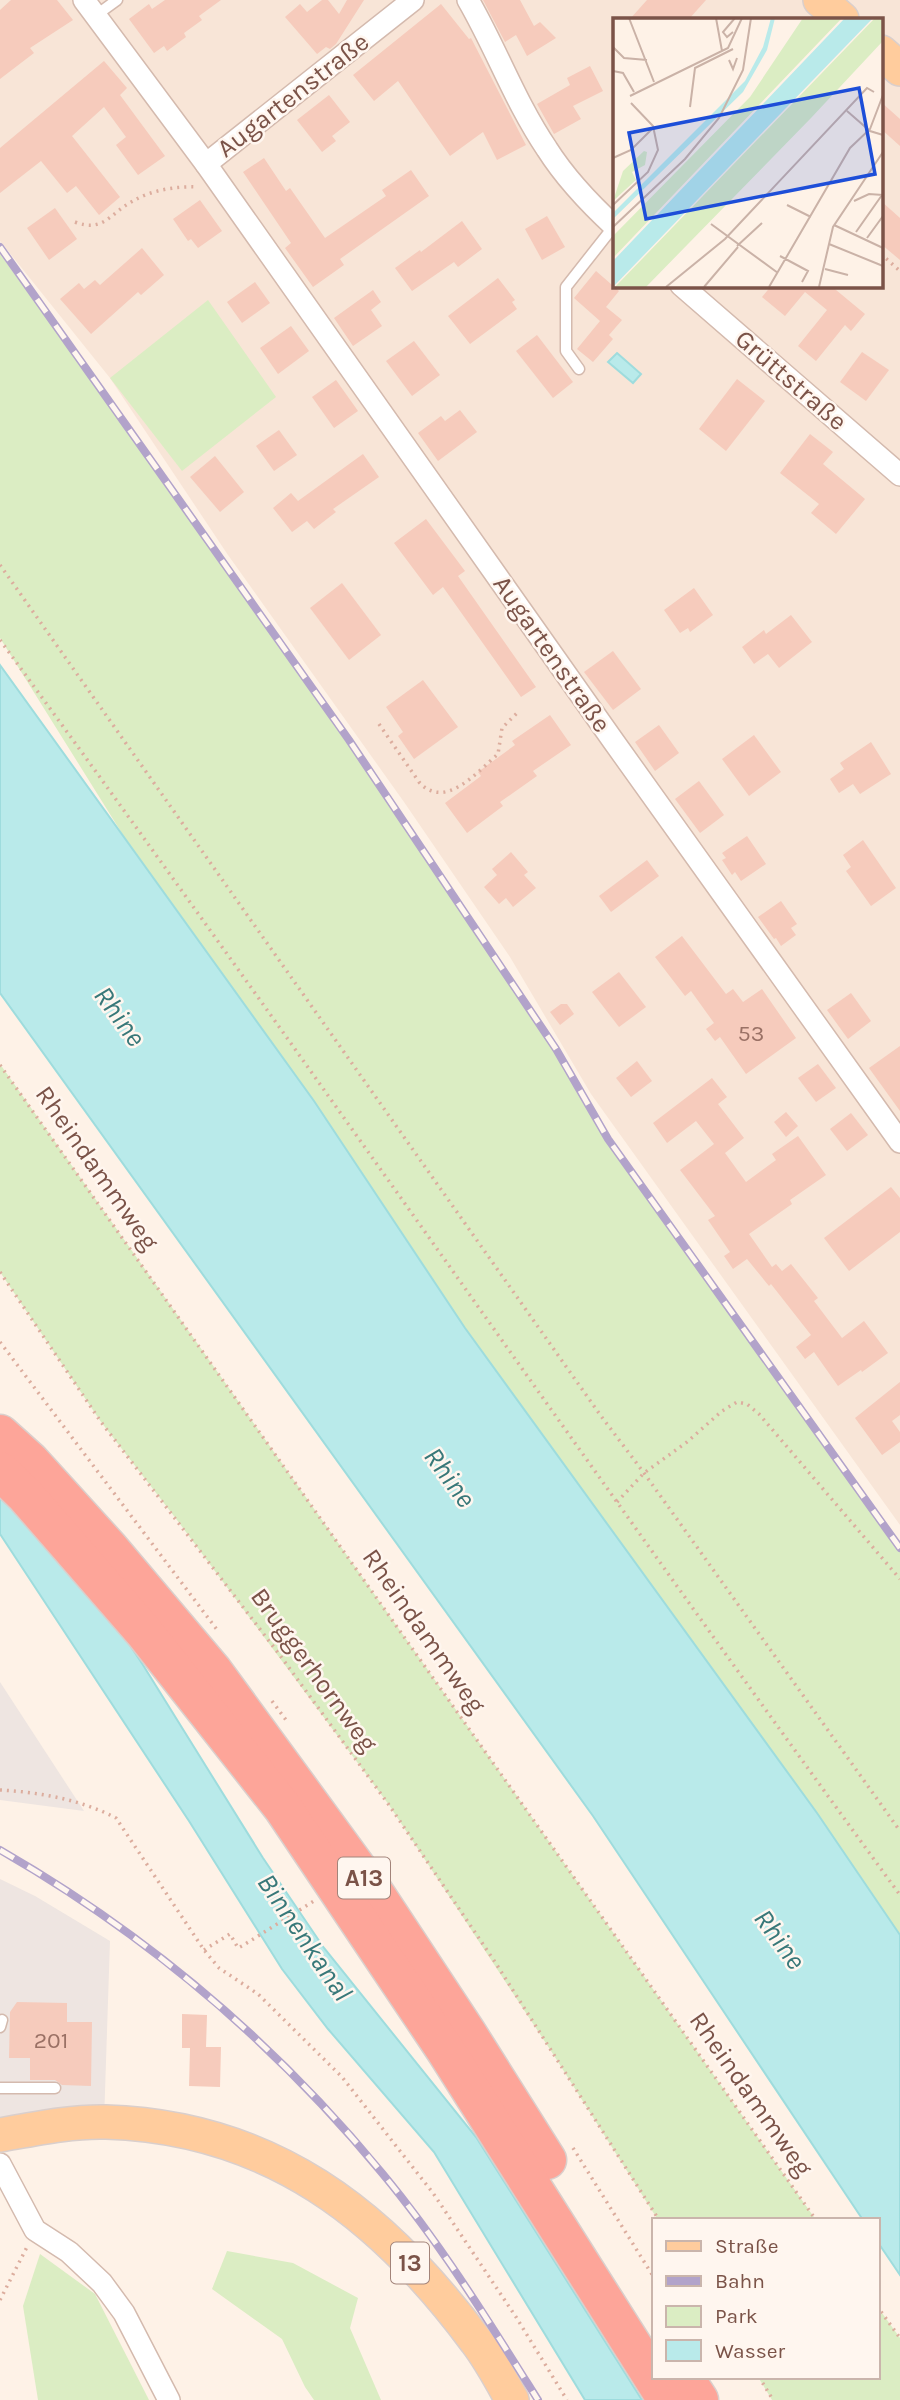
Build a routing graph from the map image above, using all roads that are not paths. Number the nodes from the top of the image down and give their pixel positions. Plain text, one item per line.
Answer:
1 (117, 0) edge
2 (413, 0) edge
3 (468, 0) edge
4 (820, 0) edge
5 (90, 8) edge
6 (841, 18) edge
7 (883, 54) edge
8 (900, 69) edge
9 (206, 164) junction
10 (613, 225) edge
11 (613, 229) edge
12 (683, 287) edge
13 (579, 369) dead end
14 (900, 475) edge
15 (900, 1142) edge
16 (0, 1434) edge
17 (15, 1466) edge
18 (0, 2088) edge
19 (55, 2088) dead end
20 (0, 2135) edge
21 (0, 2164) edge
22 (652, 2326) edge
23 (652, 2376) edge
24 (654, 2379) edge
25 (685, 2379) edge
26 (169, 2400) edge
27 (513, 2400) edge
28 (667, 2400) edge
29 (699, 2400) edge

1 - 5 lane
2 - 9 street, Augartenstraße
3 - 10 street
4 - 6 main road
5 - 9 street, Augartenstraße
7 - 8 main road
9 - 15 street, Augartenstraße
11 - 13 lane
12 - 14 street, Grüttstraße
16 - 17 highway, A13
17 - 22 highway, A13
17 - 23 highway, A13
18 - 19 lane
20 - 27 main road, 13
21 - 26 street
24 - 28 highway, A13
25 - 29 highway

